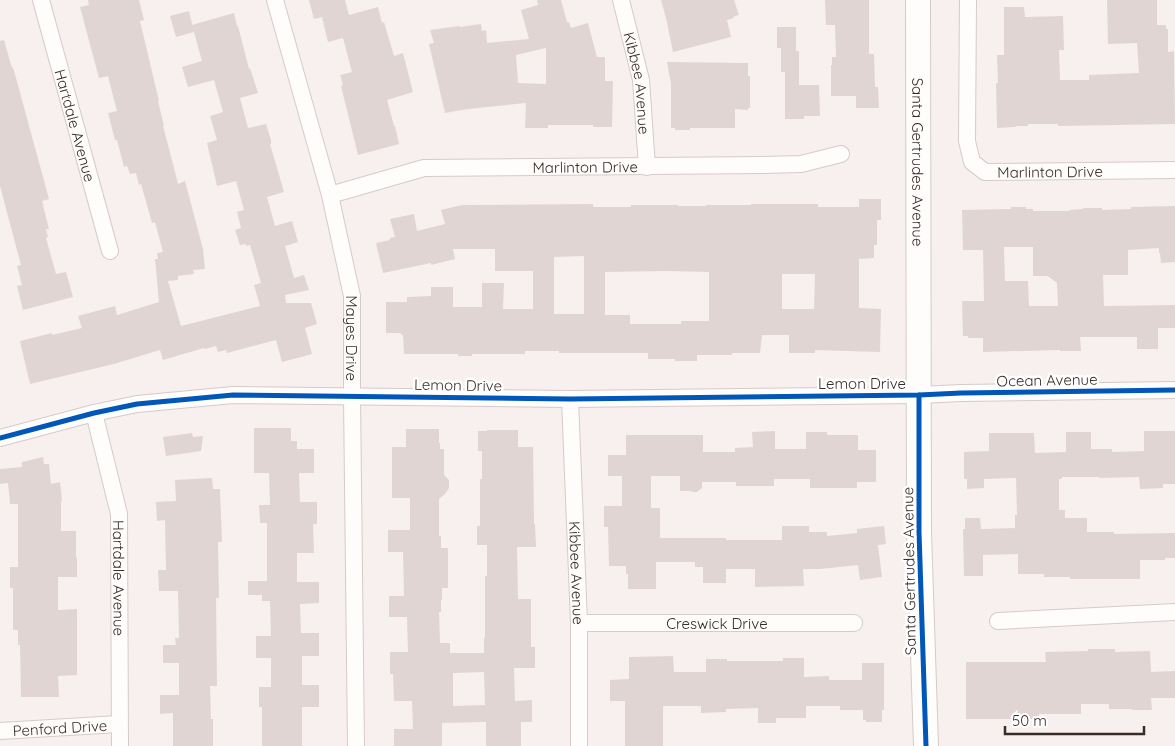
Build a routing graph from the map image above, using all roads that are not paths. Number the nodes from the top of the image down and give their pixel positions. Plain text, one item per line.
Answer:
1 (41, 0) edge
2 (276, 0) edge
3 (621, 0) edge
4 (918, 0) edge
5 (968, 0) edge
6 (841, 154) dead end
7 (647, 167) junction
8 (1175, 170) edge
9 (330, 195) junction
10 (110, 251) dead end
11 (1175, 390) edge
12 (919, 395) junction
13 (352, 397) junction
14 (570, 399) junction
15 (94, 413) junction
16 (0, 438) edge
17 (1175, 612) edge
18 (998, 620) dead end
19 (579, 623) junction
20 (854, 623) dead end
21 (119, 724) junction
22 (0, 731) edge
23 (120, 746) edge
24 (356, 746) edge
25 (579, 746) edge
26 (926, 746) edge

1 - 10 street, Hartdale Avenue
2 - 9 street, Mayes Drive
3 - 7 street, Kibbee Avenue
4 - 12 main road, Santa Gertrudes Avenue
5 - 8 street, Marlinton Drive
6 - 7 street, Marlinton Drive
7 - 9 street, Marlinton Drive
9 - 13 street, Mayes Drive
11 - 12 street, Ocean Avenue
12 - 14 street, Lemon Drive
12 - 26 main road, Santa Gertrudes Avenue
13 - 14 street, Lemon Drive
13 - 15 street, Lemon Drive
13 - 24 street, Mayes Drive
14 - 19 street, Kibbee Avenue
15 - 16 street, Lemon Drive
15 - 21 street, Hartdale Avenue
17 - 18 street
19 - 20 street, Creswick Drive
19 - 25 street, Kibbee Avenue
21 - 22 street, Penford Drive
21 - 23 street, Hartdale Avenue

